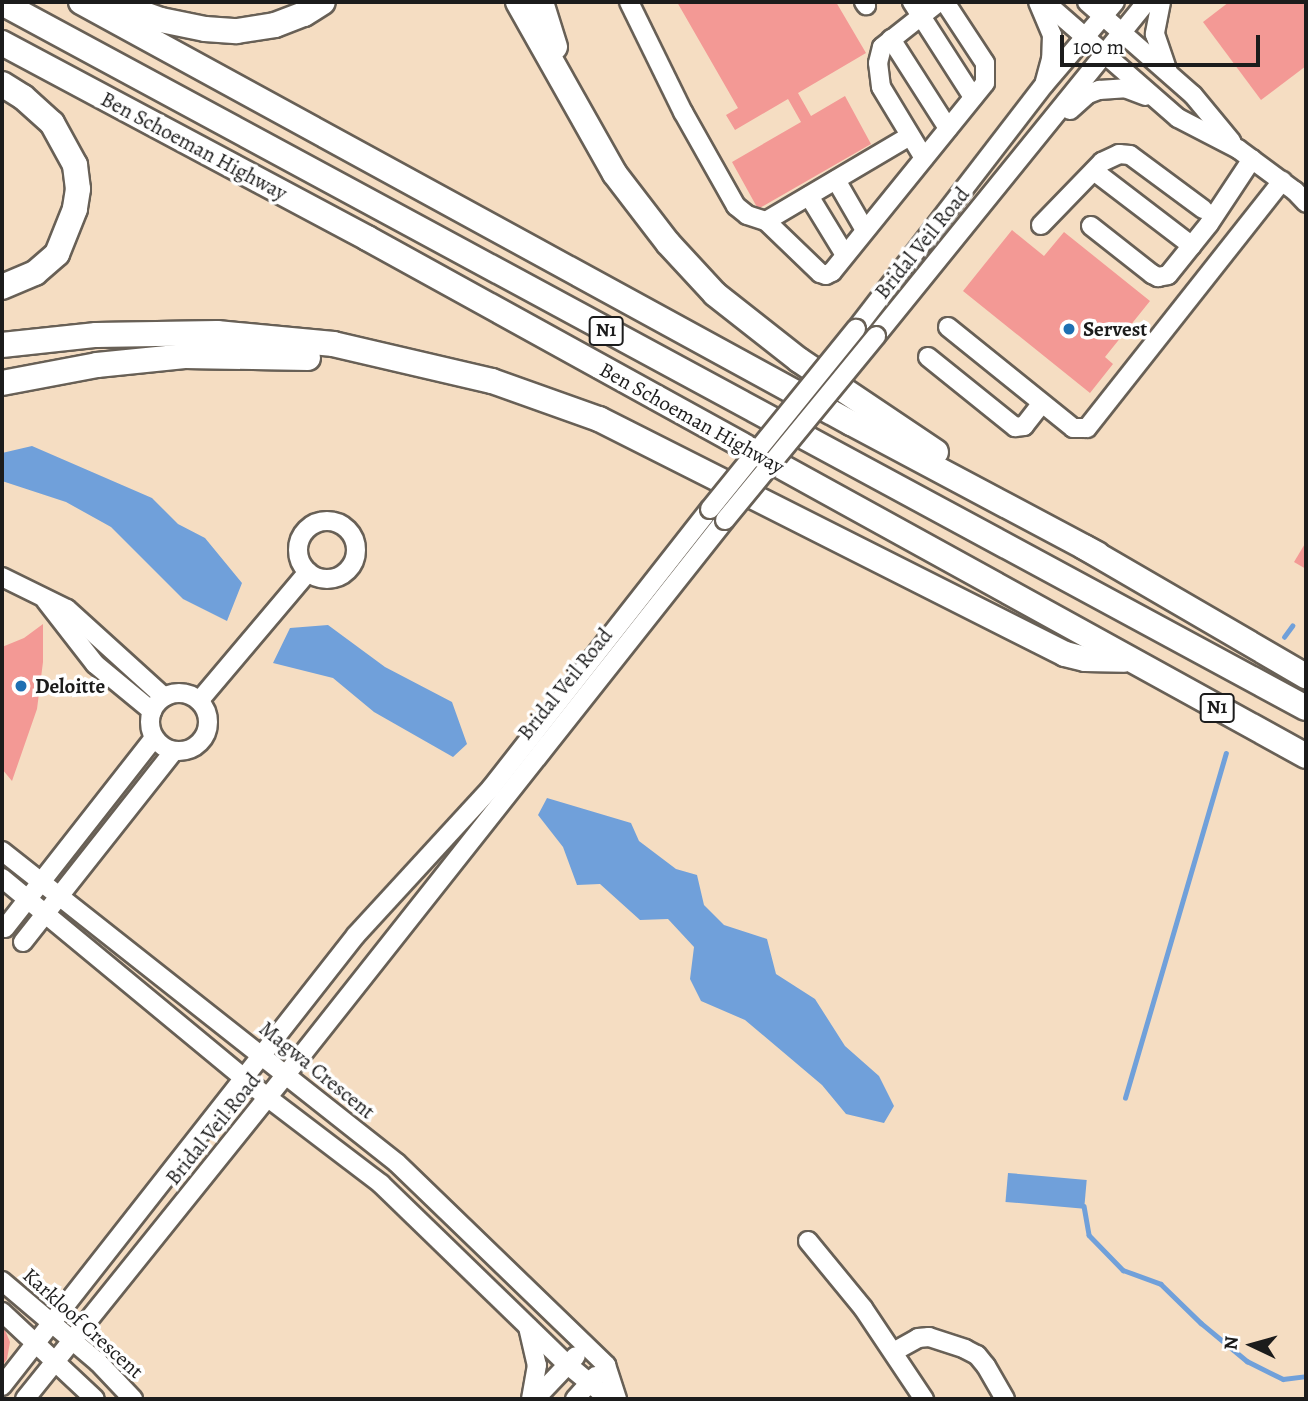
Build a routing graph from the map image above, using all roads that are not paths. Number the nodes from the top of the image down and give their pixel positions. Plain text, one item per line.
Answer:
1 (81, 2) edge
2 (111, 2) edge
3 (323, 2) edge
4 (518, 2) edge
5 (541, 2) edge
6 (629, 2) edge
7 (939, 2) edge
8 (945, 2) edge
9 (1038, 2) edge
10 (1045, 2) edge
11 (1087, 2) edge
12 (1146, 2) edge
13 (1161, 2) edge
14 (2, 3) edge
15 (1109, 8) edge
16 (916, 9) edge
17 (1121, 33) junction
18 (1086, 37) junction
19 (891, 39) junction
20 (2, 43) edge
21 (1104, 54) junction
22 (1172, 79) junction
23 (2, 84) edge
24 (1044, 85) junction
25 (973, 97) junction
26 (1158, 102) junction
27 (948, 128) junction
28 (587, 129) junction
29 (910, 136) junction
30 (1245, 154) junction
31 (924, 158) junction
32 (1094, 171) junction
33 (836, 180) junction
34 (1297, 189) edge
35 (809, 196) junction
36 (983, 204) junction
37 (1203, 209) dead end
38 (766, 221) junction
39 (1041, 225) dead end
40 (1091, 226) dead end
41 (865, 230) junction
42 (1192, 246) junction
43 (845, 255) junction
44 (2, 287) edge
45 (948, 327) dead end
46 (2, 345) edge
47 (928, 357) dead end
48 (411, 362) junction
49 (2, 383) edge
50 (1042, 403) junction
51 (1097, 554) junction
52 (308, 572) dead end
53 (2, 577) edge
54 (46, 601) junction
55 (1129, 660) junction
56 (1306, 676) edge
57 (164, 697) junction
58 (200, 701) junction
59 (1306, 708) edge
60 (152, 711) junction
61 (154, 738) junction
62 (174, 751) junction
63 (1306, 756) edge
64 (2, 852) edge
65 (2, 878) edge
66 (41, 883) junction
67 (60, 897) junction
68 (27, 900) junction
69 (46, 915) junction
70 (5, 928) dead end
71 (23, 943) dead end
72 (260, 1054) junction
73 (286, 1075) junction
74 (244, 1076) junction
75 (267, 1097) junction
76 (808, 1241) dead end
77 (2, 1281) edge
78 (2, 1312) edge
79 (52, 1322) junction
80 (527, 1324) junction
81 (73, 1341) junction
82 (36, 1343) junction
83 (587, 1346) junction
84 (895, 1351) junction
85 (56, 1362) junction
86 (568, 1364) junction
87 (606, 1365) junction
88 (589, 1384) junction
89 (2, 1386) edge
90 (25, 1399) edge
91 (95, 1399) edge
92 (133, 1399) edge
93 (533, 1399) edge
94 (575, 1399) edge
95 (609, 1399) edge
96 (617, 1399) edge
97 (925, 1399) edge
98 (1005, 1399) edge

1 - 51 highway
2 - 3 highway
4 - 28 highway
5 - 28 highway
6 - 38 street
7 - 16 street
8 - 25 street
9 - 24 street
10 - 18 street
11 - 15 street
12 - 17 street, Bridal Veil Road
13 - 22 street
14 - 59 highway, Ben Schoeman Highway / N1
15 - 17 street
15 - 18 street, Bridal Veil Road
16 - 19 street
16 - 25 street
17 - 21 street, Bridal Veil Road
17 - 22 street
18 - 21 street
18 - 24 street, Bridal Veil Road
19 - 27 street
19 - 29 street
20 - 55 highway, Ben Schoeman Highway / N1
21 - 26 street
21 - 36 street, Bridal Veil Road
22 - 30 street
23 - 44 highway
24 - 72 street, Bridal Veil Road, bridge
25 - 27 street
26 - 30 street
26 - 36 street
27 - 31 street
28 - 51 highway
29 - 31 street
29 - 33 street
30 - 34 street
30 - 42 street
31 - 41 street
32 - 37 street
32 - 39 street
32 - 42 street
33 - 35 street
33 - 41 street
34 - 50 street
35 - 38 street
35 - 43 street
36 - 73 street, Bridal Veil Road, bridge
38 - 43 street
40 - 42 street
41 - 43 street
45 - 50 street
46 - 48 highway
47 - 50 street
48 - 49 highway
48 - 55 highway
51 - 56 highway
52 - 58 street
53 - 54 street
54 - 57 street
54 - 60 street
55 - 63 highway, Ben Schoeman Highway / N1
57 - 58 street
57 - 60 street
58 - 62 street
60 - 61 street
61 - 62 street
61 - 66 street
62 - 67 street
64 - 66 street, Magwa Crescent
65 - 68 street
66 - 67 street, Magwa Crescent
66 - 68 street
67 - 69 street
67 - 72 street, Magwa Crescent
68 - 69 street
68 - 70 street
69 - 71 street
69 - 74 street
72 - 73 street, Magwa Crescent
72 - 74 street, Bridal Veil Road
73 - 75 street, Bridal Veil Road
73 - 83 street, Magwa Crescent
74 - 75 street
74 - 79 street, Bridal Veil Road
75 - 80 street
75 - 81 street, Bridal Veil Road
76 - 84 street
77 - 79 street, Karkloof Crescent
78 - 82 street
79 - 81 street, Karkloof Crescent
79 - 82 street, Bridal Veil Road
80 - 86 street
80 - 93 street
81 - 85 street, Bridal Veil Road
81 - 92 street, Karkloof Crescent
82 - 85 street
82 - 89 street, Bridal Veil Road
83 - 86 street
83 - 87 street, Magwa Crescent
84 - 97 street
84 - 98 street
85 - 90 street, Bridal Veil Road
85 - 91 street
86 - 88 street
86 - 93 street
87 - 88 street
87 - 96 street
88 - 94 street
88 - 95 street

